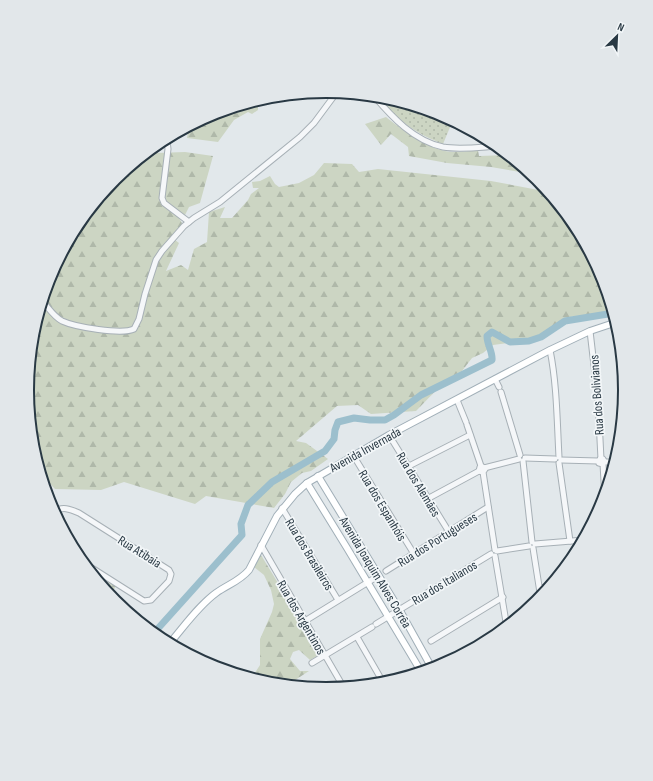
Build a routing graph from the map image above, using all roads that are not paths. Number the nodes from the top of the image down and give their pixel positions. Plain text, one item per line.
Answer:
1 (332, 98) edge
2 (381, 103) edge
3 (167, 145) edge
4 (488, 146) edge
5 (189, 222) junction
6 (47, 307) edge
7 (611, 324) edge
8 (590, 331) junction
9 (550, 350) junction
10 (495, 379) junction
11 (457, 400) junction
12 (389, 435) junction
13 (470, 435) junction
14 (353, 455) junction
15 (522, 458) junction
16 (559, 460) junction
17 (602, 462) junction
18 (610, 462) edge
19 (409, 466) junction
20 (482, 469) junction
21 (318, 476) junction
22 (307, 483) junction
23 (604, 483) edge
24 (429, 498) junction
25 (282, 508) junction
26 (488, 508) junction
27 (59, 509) edge
28 (449, 532) junction
29 (578, 540) edge
30 (570, 541) junction
31 (261, 545) junction
32 (533, 545) junction
33 (495, 553) junction
34 (414, 554) junction
35 (386, 570) dead end
36 (96, 571) edge
37 (378, 576) junction
38 (368, 582) junction
39 (540, 588) edge
40 (503, 597) junction
41 (338, 600) junction
42 (399, 609) junction
43 (388, 616) junction
44 (305, 620) junction
45 (506, 622) edge
46 (357, 637) junction
47 (173, 640) edge
48 (431, 641) dead end
49 (324, 656) junction
50 (312, 663) dead end
51 (430, 664) edge
52 (419, 668) edge
53 (380, 678) edge
54 (340, 682) edge

1 - 5 street
2 - 4 street
3 - 5 street
5 - 6 street
7 - 8 main road, Avenida Invernada
8 - 9 main road, Avenida Invernada
8 - 17 street, Rua dos Bolivianos
9 - 10 main road, Avenida Invernada
9 - 16 street
10 - 11 main road, Avenida Invernada
10 - 15 street
11 - 12 main road, Avenida Invernada
11 - 13 street
12 - 14 main road, Avenida Invernada
12 - 19 street, Rua dos Alemães
13 - 19 street
13 - 20 street
14 - 21 main road, Avenida Invernada
14 - 34 street, Rua dos Espanhóis
15 - 16 street
15 - 20 street
15 - 32 street
16 - 17 street
16 - 30 street
17 - 18 street
17 - 23 street, Rua dos Bolivianos
19 - 24 street, Rua dos Alemães
20 - 24 street
20 - 26 street
21 - 22 main road, Avenida Invernada
21 - 37 main road, Avenida Joaquim Alves Corrêa
22 - 25 main road, Avenida Invernada
22 - 38 main road, Avenida Joaquim Alves Corrêa
24 - 28 street, Rua dos Alemães
25 - 31 main road, Avenida Invernada
25 - 41 street, Rua dos Brasileiros
26 - 28 street, Rua dos Portugueses
26 - 33 street
27 - 36 street, Rua Atibaia
28 - 34 street, Rua dos Portugueses
29 - 30 street, Rua dos Italianos
30 - 32 street, Rua dos Italianos
31 - 44 street, Rua dos Argentinos
31 - 47 main road, Avenida Invernada
32 - 33 street, Rua dos Italianos
32 - 39 street
33 - 40 street
33 - 42 street, Rua dos Italianos
34 - 35 street, Rua dos Portugueses
37 - 38 street
37 - 42 main road, Avenida Joaquim Alves Corrêa
38 - 41 street
38 - 43 main road, Avenida Joaquim Alves Corrêa
40 - 45 street
40 - 48 street
41 - 44 street
42 - 43 street, Rua dos Italianos
42 - 51 main road, Avenida Joaquim Alves Corrêa
43 - 46 street, Rua dos Italianos
43 - 52 main road, Avenida Joaquim Alves Corrêa
44 - 49 street, Rua dos Argentinos
46 - 49 street, Rua dos Italianos
46 - 53 street
49 - 50 street, Rua dos Italianos
49 - 54 street, Rua dos Argentinos

